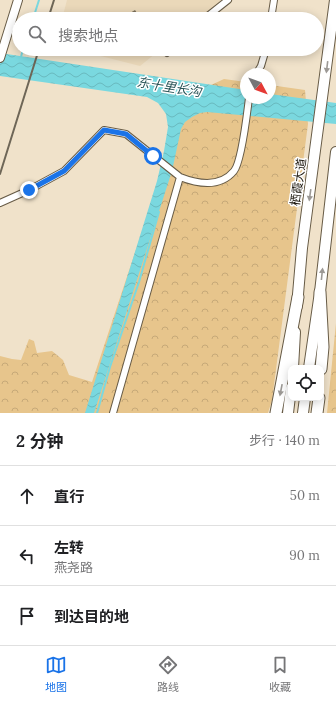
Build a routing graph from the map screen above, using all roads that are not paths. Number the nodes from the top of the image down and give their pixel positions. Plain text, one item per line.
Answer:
1 (18, 0) edge
2 (228, 0) edge
3 (274, 0) edge
4 (335, 0) edge
5 (14, 12) edge
6 (213, 12) edge
7 (272, 12) edge
8 (12, 18) edge
9 (264, 56) edge
10 (0, 58) edge
11 (260, 68) edge
12 (248, 104) edge
13 (336, 152) edge
14 (180, 177) junction
15 (0, 203) edge
16 (320, 292) junction
17 (298, 297) junction
18 (293, 365) edge
19 (308, 365) edge
20 (321, 365) edge
21 (289, 401) edge
22 (305, 401) edge
23 (318, 401) edge
24 (113, 413) edge
25 (276, 413) edge
26 (288, 413) edge
27 (303, 413) edge
28 (318, 413) edge

1 - 5 street
2 - 6 street
3 - 7 street
4 -> 17 highway, 栖霞大道
8 - 10 street
9 - 11 street
12 - 14 street
16 -> 13 highway
14 - 15 street
14 - 24 street
16 - 19 highway
16 - 20 highway
17 - 18 highway, 栖霞大道
17 -> 25 highway
21 - 26 highway
22 - 27 highway
23 - 28 highway

